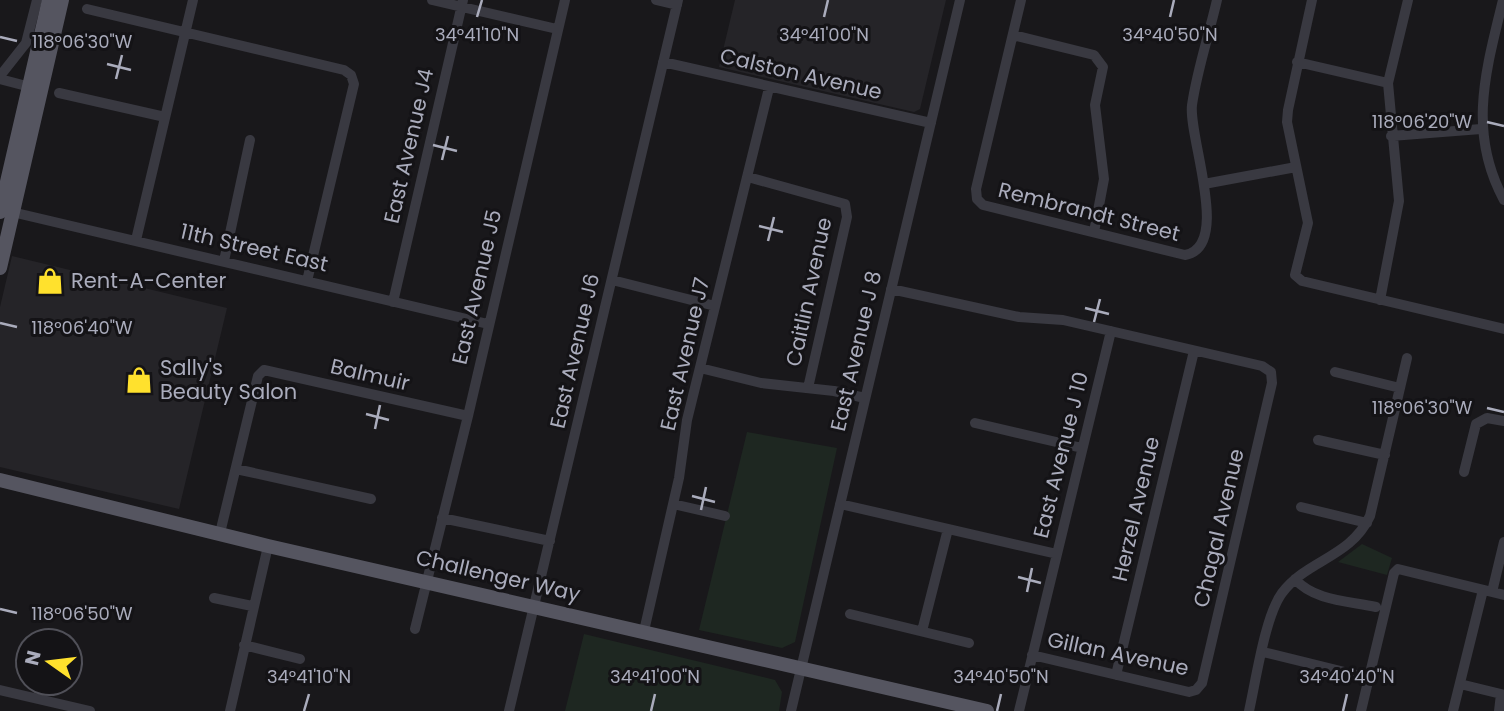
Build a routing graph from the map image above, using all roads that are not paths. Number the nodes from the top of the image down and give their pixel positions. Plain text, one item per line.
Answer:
1 (37, 0) edge
2 (49, 0) edge
3 (62, 0) edge
4 (193, 0) edge
5 (432, 0) edge
6 (565, 0) edge
7 (656, 0) edge
8 (960, 0) edge
9 (1021, 0) edge
10 (1217, 0) edge
11 (1312, 0) edge
12 (1408, 0) edge
13 (1503, 0) edge
14 (462, 3) edge
15 (677, 3) edge
16 (87, 9) dead end
17 (557, 30) junction
18 (186, 31) junction
19 (1013, 35) junction
20 (663, 62) junction
21 (1297, 62) junction
22 (0, 78) edge
23 (1388, 83) junction
24 (34, 88) junction
25 (769, 88) junction
26 (59, 93) dead end
27 (165, 117) junction
28 (930, 123) junction
29 (1481, 129) junction
30 (1391, 136) junction
31 (250, 140) dead end
32 (1296, 167) junction
33 (748, 177) junction
34 (1204, 184) junction
35 (1504, 200) edge
36 (6, 212) edge
37 (1094, 232) junction
38 (136, 240) junction
39 (224, 261) junction
40 (0, 268) edge
41 (612, 280) junction
42 (307, 281) junction
43 (891, 289) junction
44 (1380, 300) junction
45 (393, 302) junction
46 (715, 306) junction
47 (488, 324) junction
48 (1504, 329) edge
49 (1111, 331) junction
50 (1194, 351) junction
51 (1407, 358) dead end
52 (700, 368) junction
53 (1335, 372) dead end
54 (808, 388) junction
55 (1400, 388) junction
56 (864, 398) junction
57 (468, 416) junction
58 (1504, 421) edge
59 (975, 423) dead end
60 (1318, 440) dead end
61 (1082, 448) junction
62 (1385, 456) junction
63 (236, 469) junction
64 (1464, 472) dead end
65 (0, 480) edge
66 (371, 499) dead end
67 (673, 504) junction
68 (840, 504) junction
69 (1301, 507) dead end
70 (724, 516) dead end
71 (442, 518) junction
72 (1367, 523) junction
73 (948, 529) junction
74 (220, 533) junction
75 (550, 541) junction
76 (1504, 542) edge
77 (268, 546) junction
78 (1057, 554) junction
79 (1295, 579) junction
80 (426, 582) junction
81 (1487, 591) junction
82 (1504, 595) edge
83 (214, 598) dead end
84 (252, 606) junction
85 (535, 607) junction
86 (1376, 607) dead end
87 (850, 614) dead end
88 (415, 629) dead end
89 (644, 631) junction
90 (922, 631) junction
91 (969, 643) dead end
92 (244, 645) junction
93 (1263, 652) junction
94 (1032, 655) junction
95 (300, 659) dead end
96 (801, 669) junction
97 (1116, 675) junction
98 (1361, 676) dead end
99 (1460, 684) junction
100 (0, 690) edge
101 (1196, 690) joint
102 (951, 707) edge
103 (90, 711) edge
104 (230, 711) edge
105 (509, 711) edge
106 (791, 711) edge
107 (987, 711) edge
108 (1018, 711) edge
109 (1249, 711) edge
110 (1361, 711) edge
111 (1453, 711) edge
112 (1499, 711) edge

1 - 22 street
2 - 24 main road
3 - 24 main road
4 - 18 street
5 - 14 street
6 - 17 street, East Avenue J5
7 - 15 street
8 - 28 street, East Avenue J 8
9 - 19 street
10 - 34 street
11 - 21 street
12 - 23 street
13 - 29 street
14 - 17 street
14 - 45 street, East Avenue J4
15 - 20 street, East Avenue J6
16 - 18 street
17 - 47 street, East Avenue J5
18 - 27 street
18 - 42 street
19 - 37 street
19 - 37 street, Rembrandt Street
20 - 25 street, Calston Avenue
20 - 41 street, East Avenue J6
21 - 23 street
21 - 32 street
22 - 24 street
23 - 30 street
24 - 36 main road
25 - 28 street, Calston Avenue
25 - 33 street, East Avenue J7
26 - 27 street
27 - 38 street
28 - 43 street, East Avenue J 8
29 - 30 street
29 - 35 street
30 - 44 street
31 - 39 street
32 - 34 street
32 - 44 street
33 - 46 street, East Avenue J7
33 - 54 street, Caitlin Avenue
34 - 37 street, Rembrandt Street
36 - 38 street, 11th Street East
36 - 40 main road
38 - 39 street, 11th Street East
39 - 42 street, 11th Street East
41 - 46 street
41 - 75 street, East Avenue J6
42 - 45 street, 11th Street East
43 - 49 street
43 - 56 street, East Avenue J 8
44 - 48 street
45 - 47 street, 11th Street East
46 - 52 street, East Avenue J7
47 - 57 street, East Avenue J5
49 - 50 street
49 - 61 street, East Avenue J 10
50 - 97 street, Herzel Avenue
50 - 101 street, Chagal Avenue
51 - 55 street
52 - 54 street
52 - 67 street, East Avenue J7
53 - 55 street
54 - 56 street
55 - 62 street
56 - 68 street, East Avenue J 8
57 - 63 street, Balmuir
57 - 71 street, East Avenue J5
58 - 64 street
59 - 61 street
60 - 62 street
61 - 78 street, East Avenue J 10
62 - 72 street
63 - 66 street
63 - 74 street
65 - 74 main road, Challenger Way
67 - 70 street
67 - 89 street, East Avenue J7
68 - 73 street
68 - 96 street, East Avenue J 8
69 - 72 street
71 - 75 street
71 - 80 street, East Avenue J5
72 - 79 street
73 - 78 street
73 - 90 street
74 - 77 main road, Challenger Way
75 - 85 street, East Avenue J6
76 - 81 street
77 - 80 main road, Challenger Way
77 - 84 street
78 - 94 street, East Avenue J 10
79 - 86 street
79 - 93 street
80 - 85 main road, Challenger Way
80 - 88 street, East Avenue J5
81 - 82 street
81 - 99 street
81 - 110 street
83 - 84 street
84 - 92 street
85 - 89 main road, Challenger Way
85 - 105 street, East Avenue J6
87 - 90 street
89 - 96 main road, Challenger Way
90 - 91 street
92 - 95 street
92 - 104 street
93 - 98 street
93 - 109 street
94 - 97 street, Gillan Avenue
94 - 108 street, East Avenue J 10
96 - 102 main road, Challenger Way
96 - 106 street, East Avenue J 8
97 - 101 street, Gillan Avenue
99 - 111 street
99 - 112 street
100 - 103 street
102 - 107 main road, Challenger Way

